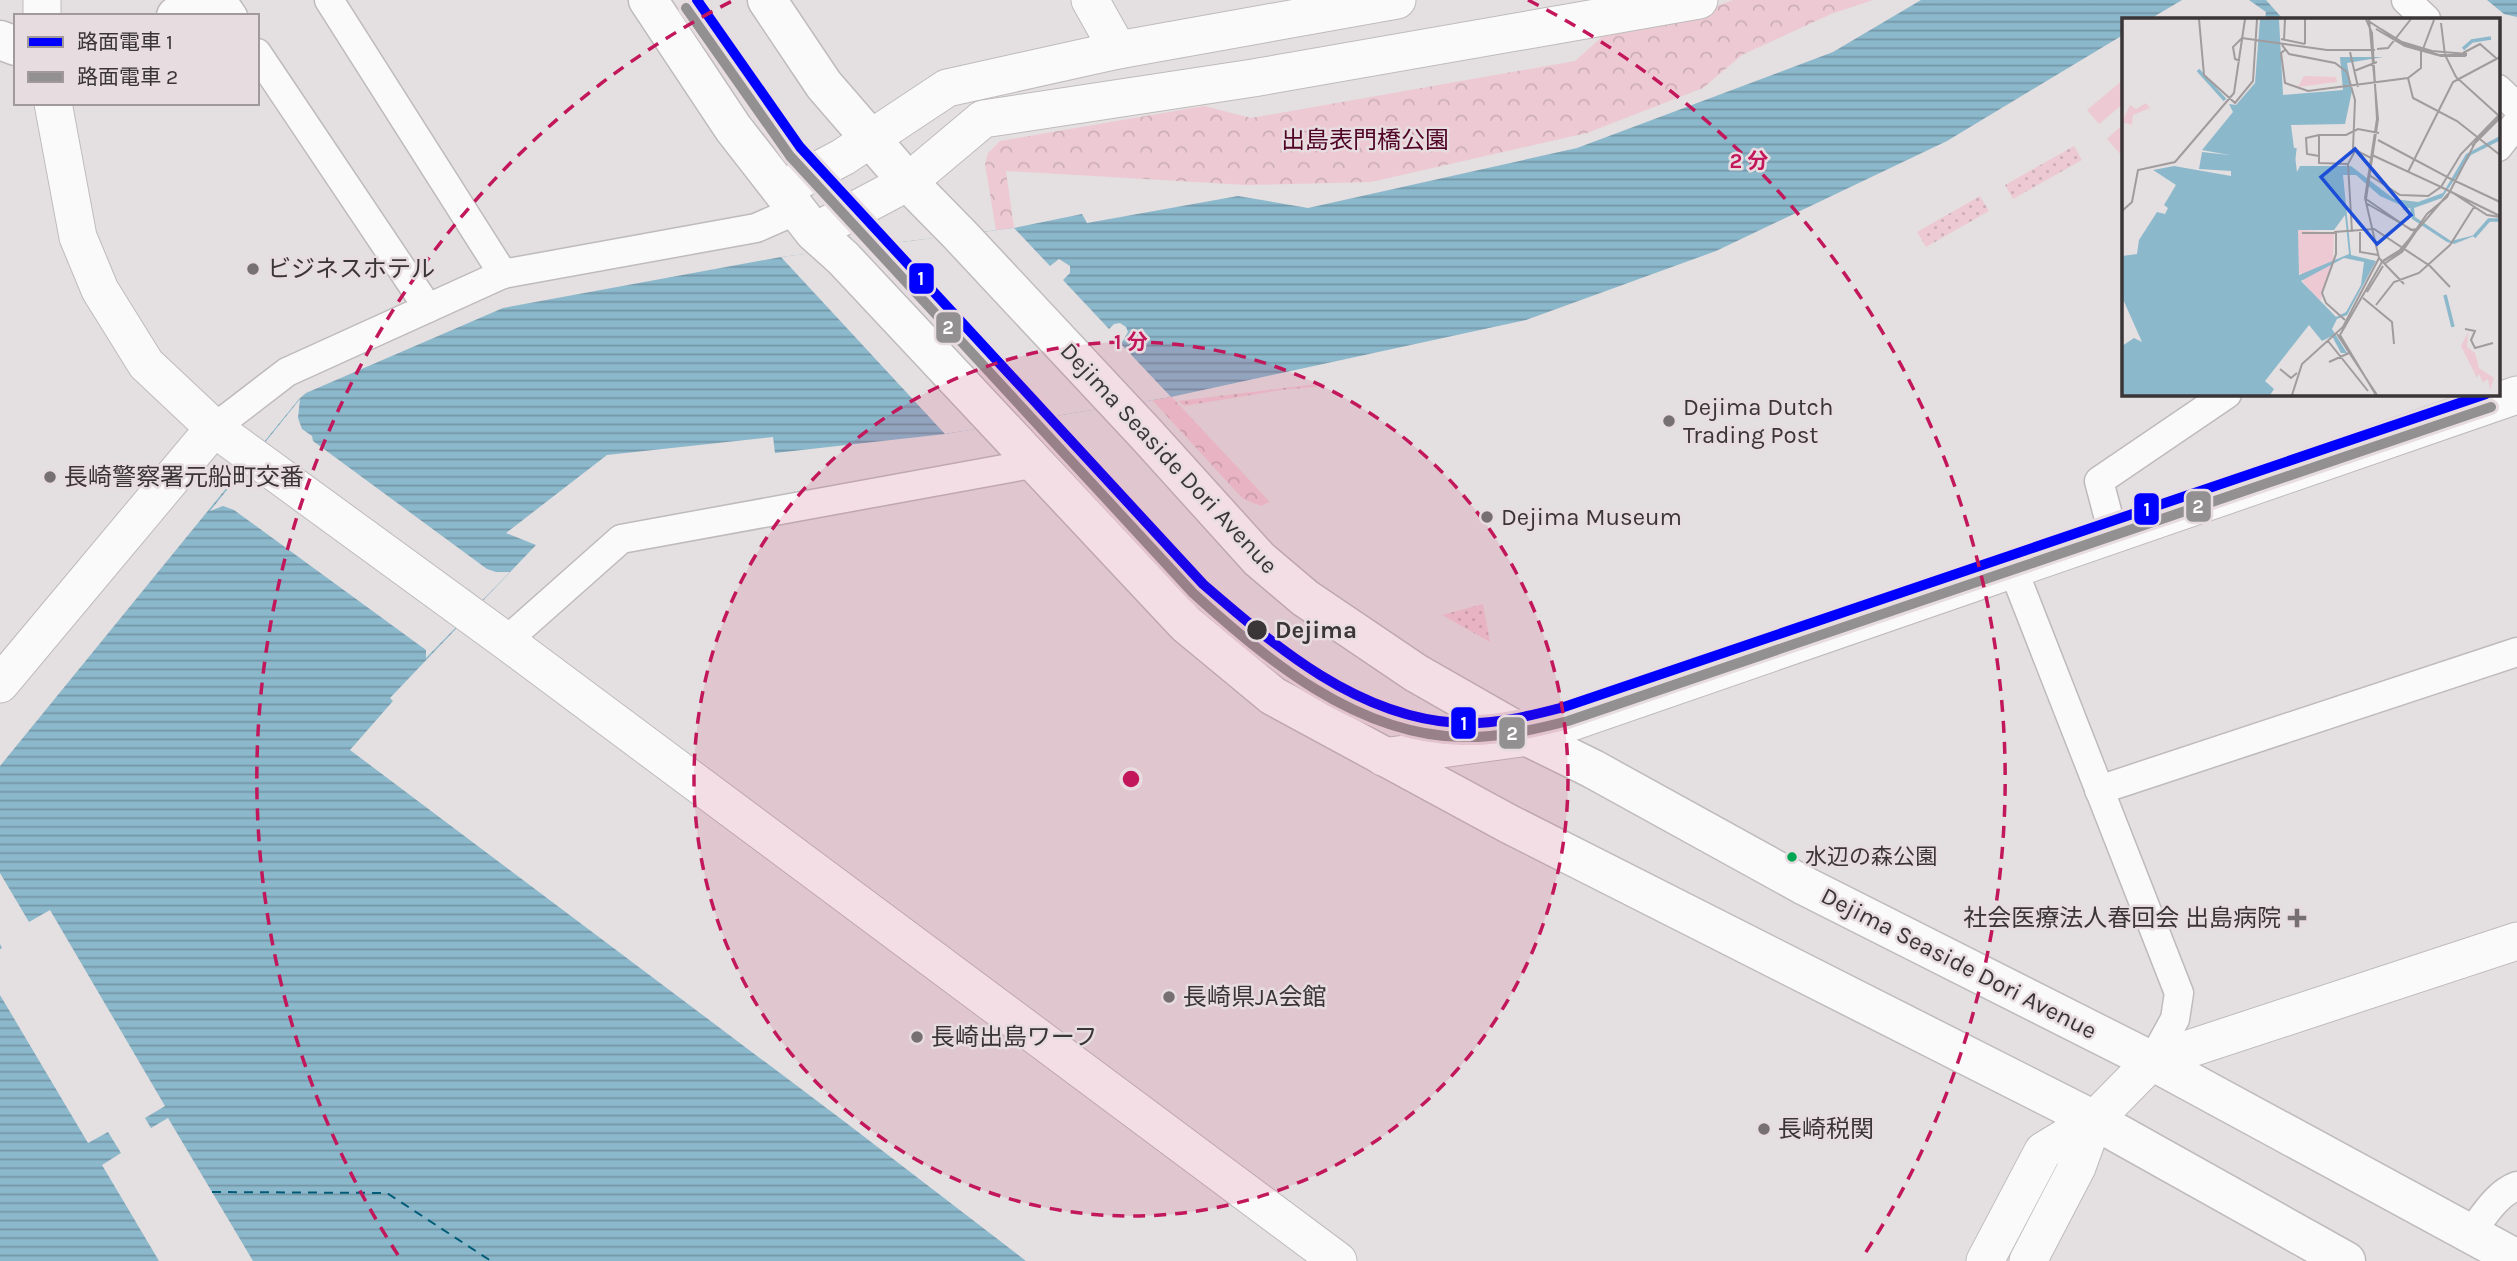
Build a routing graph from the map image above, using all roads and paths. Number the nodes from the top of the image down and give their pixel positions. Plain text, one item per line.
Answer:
1 (201, 0) edge
2 (329, 0) edge
3 (648, 0) edge
4 (767, 0) edge
5 (1090, 0) edge
6 (1397, 0) edge
7 (1699, 0) edge
8 (2406, 0) edge
9 (179, 14) edge
10 (2425, 18) edge
11 (1118, 50) junction
12 (259, 55) edge
13 (2500, 91) edge
14 (53, 105) edge
15 (2517, 107) edge
16 (2517, 123) edge
17 (872, 139) junction
18 (2500, 144) edge
19 (908, 182) junction
20 (807, 220) junction
21 (503, 274) junction
22 (428, 308) junction
23 (2517, 395) edge
24 (2224, 396) edge
25 (215, 428) junction
26 (1037, 463) junction
27 (2113, 534) junction
28 (2013, 569) junction
29 (493, 631) junction
30 (2517, 652) edge
31 (0, 684) edge
32 (1528, 737) junction
33 (1383, 757) junction
34 (2099, 790) junction
35 (2517, 941) edge
36 (2152, 1061) junction
37 (2094, 1120) junction
38 (2517, 1185) edge
39 (2470, 1234) junction
40 (2517, 1259) edge
41 (1338, 1261) edge
42 (1985, 1261) edge
43 (2028, 1261) edge
44 (2346, 1261) edge

1 - 9 main road
2 - 21 street
3 - 20 main road
4 - 17 main road, Dejima Seaside Dori Avenue
5 - 11 street
6 - 11 street
7 - 19 street
8 - 10 street
11 - 17 street
12 - 22 street
13 - 15 street
14 - 25 street
16 - 18 street
17 - 19 main road, Dejima Seaside Dori Avenue
17 - 20 street
19 - 20 street
19 - 32 main road, Dejima Seaside Dori Avenue
20 - 21 street
20 - 26 main road
21 - 22 street
22 - 25 street
23 - 27 street
24 - 27 street
25 - 29 street
25 - 31 street
26 - 29 street
26 - 33 main road
27 - 28 street
28 - 32 street
28 - 34 street
29 - 41 street
30 - 34 street
32 - 33 street
32 - 36 main road, Dejima Seaside Dori Avenue
33 - 37 main road
34 - 36 street
35 - 36 street
36 - 37 street
36 - 39 main road, Dejima Seaside Dori Avenue
37 - 42 street
37 - 43 street
37 - 44 main road
38 - 39 street
39 - 40 main road, Dejima Seaside Dori Avenue

